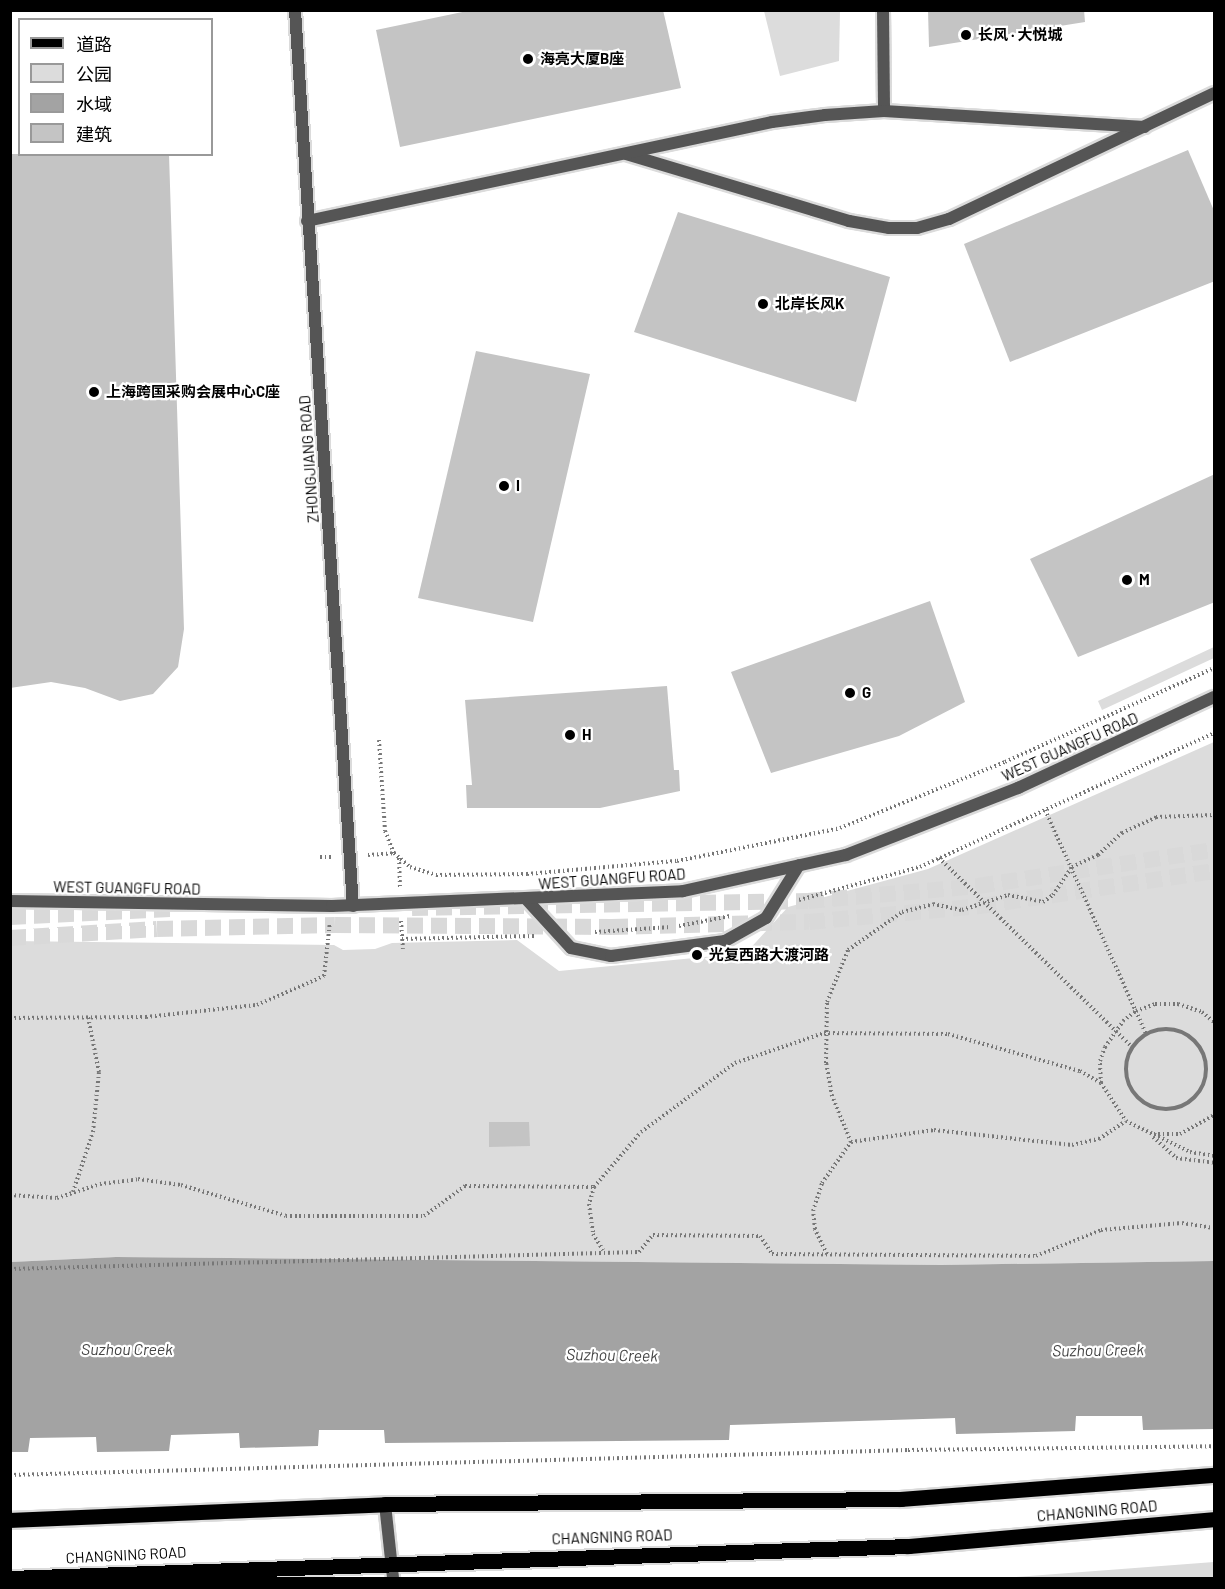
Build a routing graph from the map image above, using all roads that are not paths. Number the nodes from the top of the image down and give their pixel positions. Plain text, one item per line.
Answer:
1 (295, 10) edge
2 (883, 10) edge
3 (1215, 93) edge
4 (884, 111) junction
5 (1144, 127) junction
6 (622, 153) junction
7 (308, 221) junction
8 (1215, 697) edge
9 (799, 865) junction
10 (527, 900) junction
11 (10, 901) edge
12 (353, 906) junction
13 (1215, 1475) edge
14 (385, 1504) junction
15 (1215, 1519) edge
16 (10, 1520) edge
17 (392, 1562) junction
18 (10, 1578) edge
19 (393, 1578) edge

1 - 7 street, ZHONGJIANG ROAD
2 - 4 street
3 - 5 street
4 - 5 street
4 - 6 street
5 - 6 street
6 - 7 street
7 - 12 street, ZHONGJIANG ROAD
8 - 9 street, WEST GUANGFU ROAD
9 - 10 street, WEST GUANGFU ROAD
9 - 10 street
10 - 12 street, WEST GUANGFU ROAD
11 - 12 street, WEST GUANGFU ROAD
13 - 14 main road, CHANGNING ROAD
14 - 16 main road, CHANGNING ROAD
14 - 17 street
15 - 17 main road, CHANGNING ROAD
17 - 18 main road, CHANGNING ROAD
17 - 19 street

